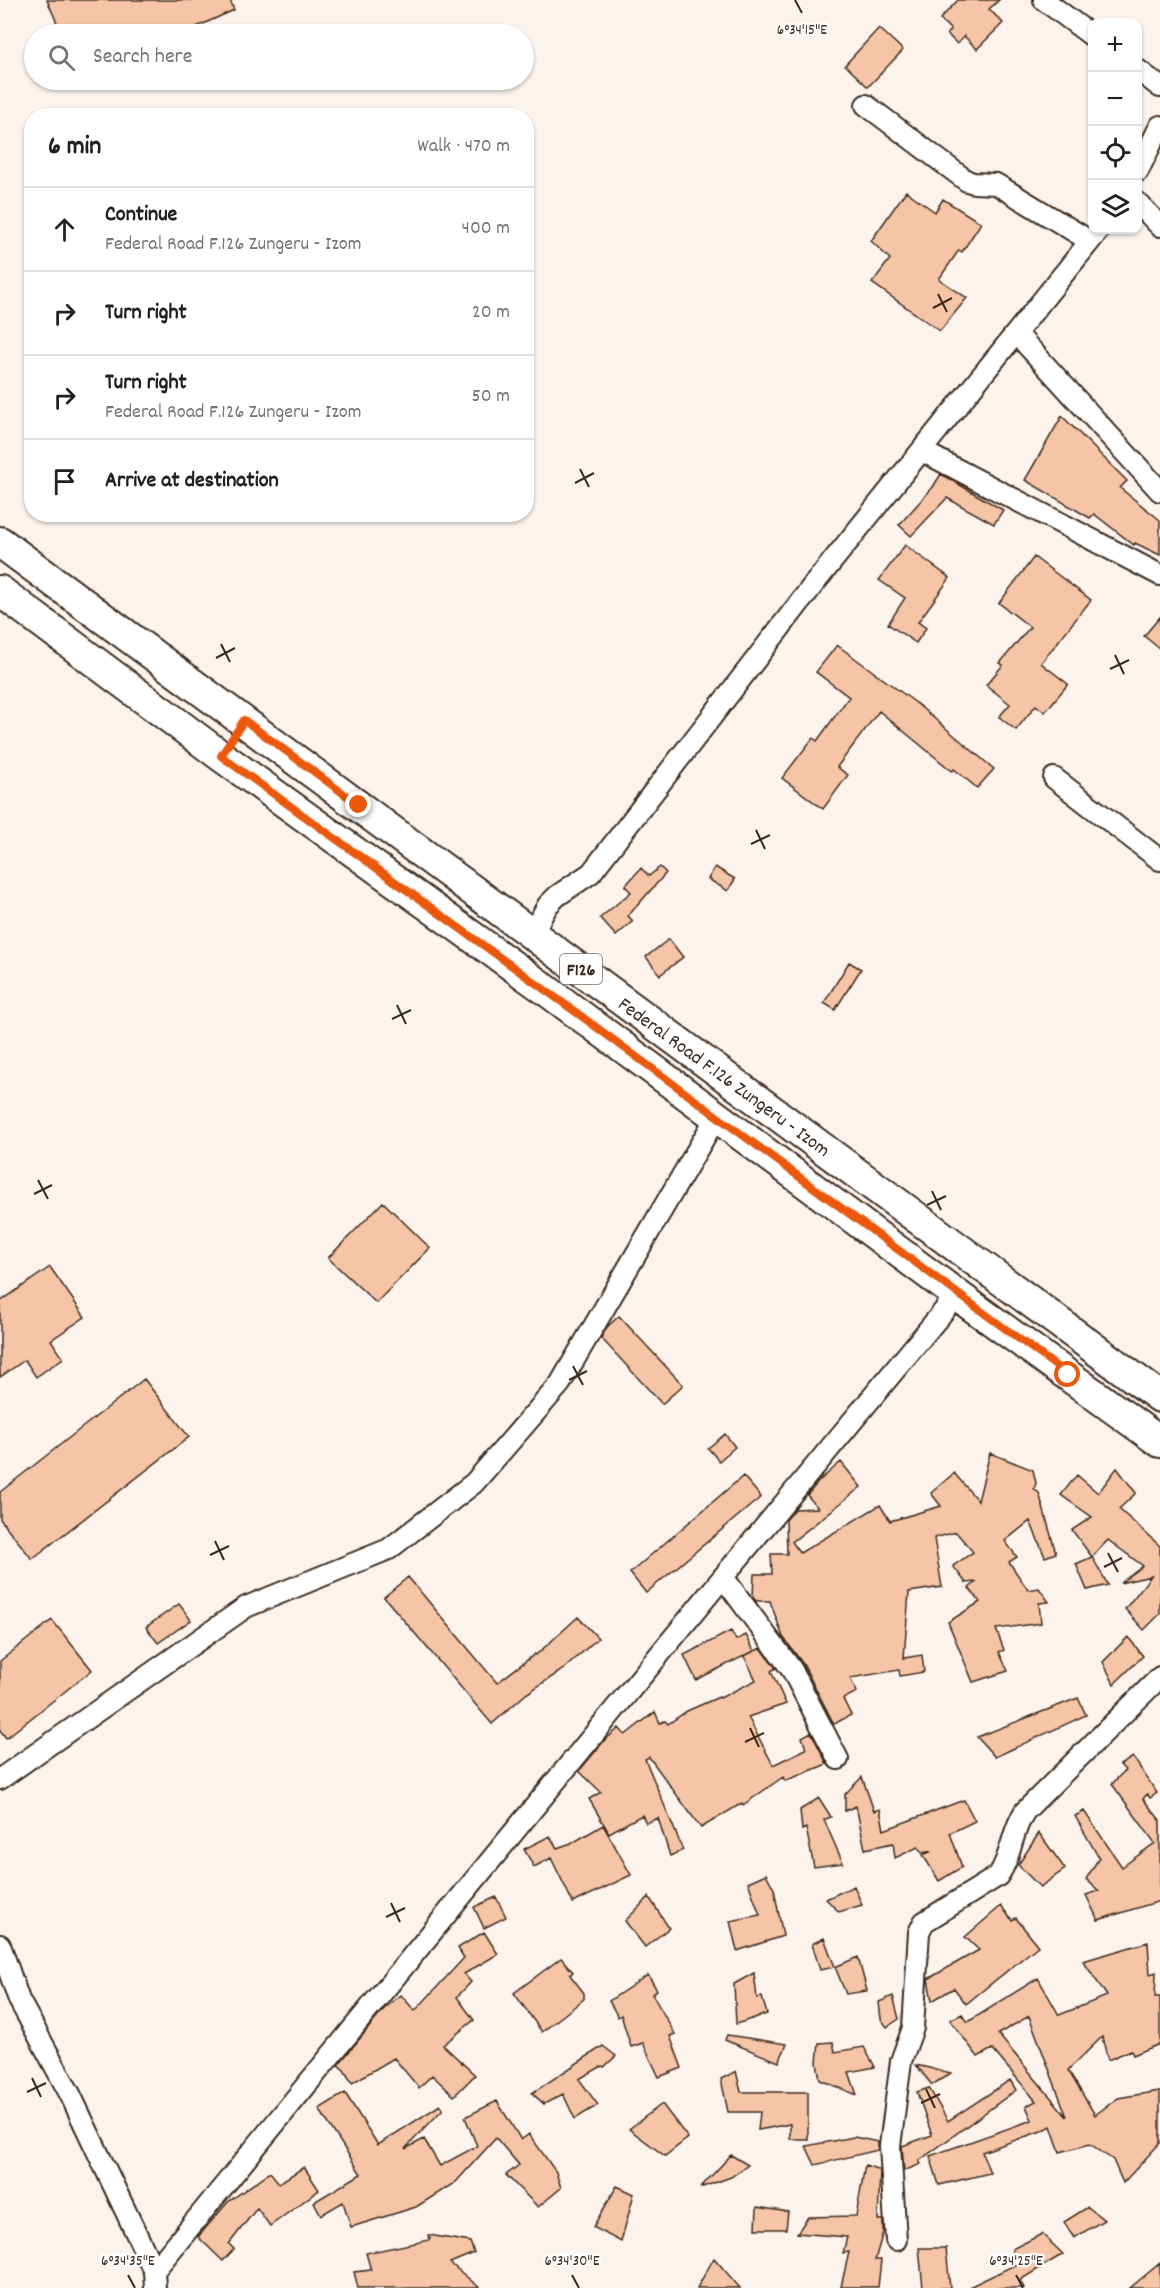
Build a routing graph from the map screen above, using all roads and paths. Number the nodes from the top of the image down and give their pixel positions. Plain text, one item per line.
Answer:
1 (1044, 0) edge
2 (1088, 33) edge
3 (1140, 72) edge
4 (1160, 87) edge
5 (866, 105) dead end
6 (1160, 126) edge
7 (1142, 161) edge
8 (1142, 208) edge
9 (1160, 226) edge
10 (1095, 235) edge
11 (1016, 333) junction
12 (922, 451) junction
13 (1160, 490) edge
14 (0, 542) edge
15 (1160, 575) edge
16 (0, 591) edge
17 (244, 720) junction
18 (221, 756) junction
19 (1054, 778) dead end
20 (1160, 860) edge
21 (532, 933) junction
22 (717, 1116) junction
23 (957, 1295) junction
24 (1160, 1397) edge
25 (1160, 1442) edge
26 (723, 1577) junction
27 (1160, 1677) edge
28 (838, 1759) dead end
29 (0, 1779) edge
30 (0, 1945) edge
31 (896, 2240) dead end
32 (154, 2280) edge

1 - 2 street
3 - 4 street
5 - 10 street
6 - 7 street
8 - 9 street
10 - 11 street
11 - 12 street
11 - 13 street
12 - 15 street
12 - 21 street
14 - 17 main road, Federal Road F.126 Zungeru - Izom / F126
16 - 18 main road, Federal Road F.126 Zungeru - Izom / F126
17 - 18 main road
17 - 21 main road, Federal Road F.126 Zungeru - Izom / F126
18 - 22 main road, Federal Road F.126 Zungeru - Izom / F126
19 - 20 street
21 - 24 main road, Federal Road F.126 Zungeru - Izom / F126
22 - 23 main road, Federal Road F.126 Zungeru - Izom / F126
22 - 29 street
23 - 25 main road, Federal Road F.126 Zungeru - Izom / F126
23 - 26 street
26 - 28 street
26 - 32 street
27 - 31 street
30 - 32 street

